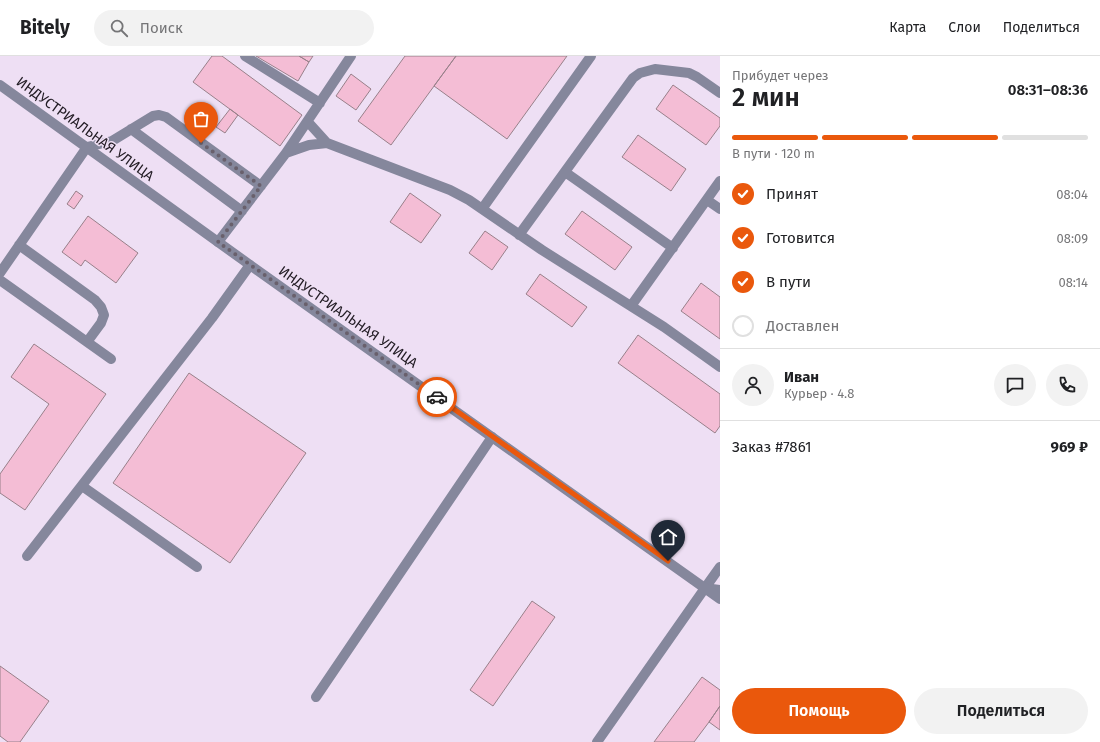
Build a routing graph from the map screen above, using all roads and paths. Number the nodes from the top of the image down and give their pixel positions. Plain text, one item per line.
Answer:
1 (245, 56) edge
2 (351, 56) edge
3 (591, 56) edge
4 (0, 85) edge
5 (720, 93) edge
6 (320, 104) junction
7 (308, 122) junction
8 (131, 129) junction
9 (327, 143) junction
10 (87, 148) junction
11 (286, 153) junction
12 (565, 172) junction
13 (720, 181) edge
14 (261, 186) junction
15 (707, 200) junction
16 (482, 209) junction
17 (720, 209) edge
18 (242, 211) junction
19 (519, 235) junction
20 (218, 242) junction
21 (19, 245) junction
22 (672, 248) junction
23 (250, 265) junction
24 (0, 273) edge
25 (0, 280) edge
26 (631, 306) junction
27 (87, 342) junction
28 (111, 359) dead end
29 (720, 367) edge
30 (492, 437) junction
31 (82, 486) junction
32 (27, 556) dead end
33 (196, 567) dead end
34 (720, 567) edge
35 (705, 588) junction
36 (720, 590) edge
37 (720, 599) edge
38 (316, 697) dead end
39 (597, 742) edge

1 - 6 street
2 - 6 street
3 - 16 street
4 - 10 street, ИНДУСТРИАЛЬНАЯ УЛИЦА
5 - 12 street
6 - 7 street
7 - 9 street
7 - 11 street
8 - 10 street
8 - 14 street
8 - 18 street
9 - 11 street
9 - 16 street
10 - 20 street, ИНДУСТРИАЛЬНАЯ УЛИЦА
10 - 21 street
11 - 14 street
12 - 19 street
12 - 22 street
13 - 15 street
14 - 18 street
15 - 17 street
15 - 22 street
16 - 19 street
18 - 20 street
19 - 26 street
20 - 23 street, ИНДУСТРИАЛЬНАЯ УЛИЦА
21 - 24 street
21 - 27 street
22 - 26 street
23 - 30 street, ИНДУСТРИАЛЬНАЯ УЛИЦА
23 - 31 street
25 - 27 street
26 - 29 street
27 - 28 street
30 - 35 street, ИНДУСТРИАЛЬНАЯ УЛИЦА
30 - 38 street
31 - 32 street
31 - 33 street
34 - 35 street
35 - 36 street
35 - 37 street, ИНДУСТРИАЛЬНАЯ УЛИЦА
35 - 39 street

